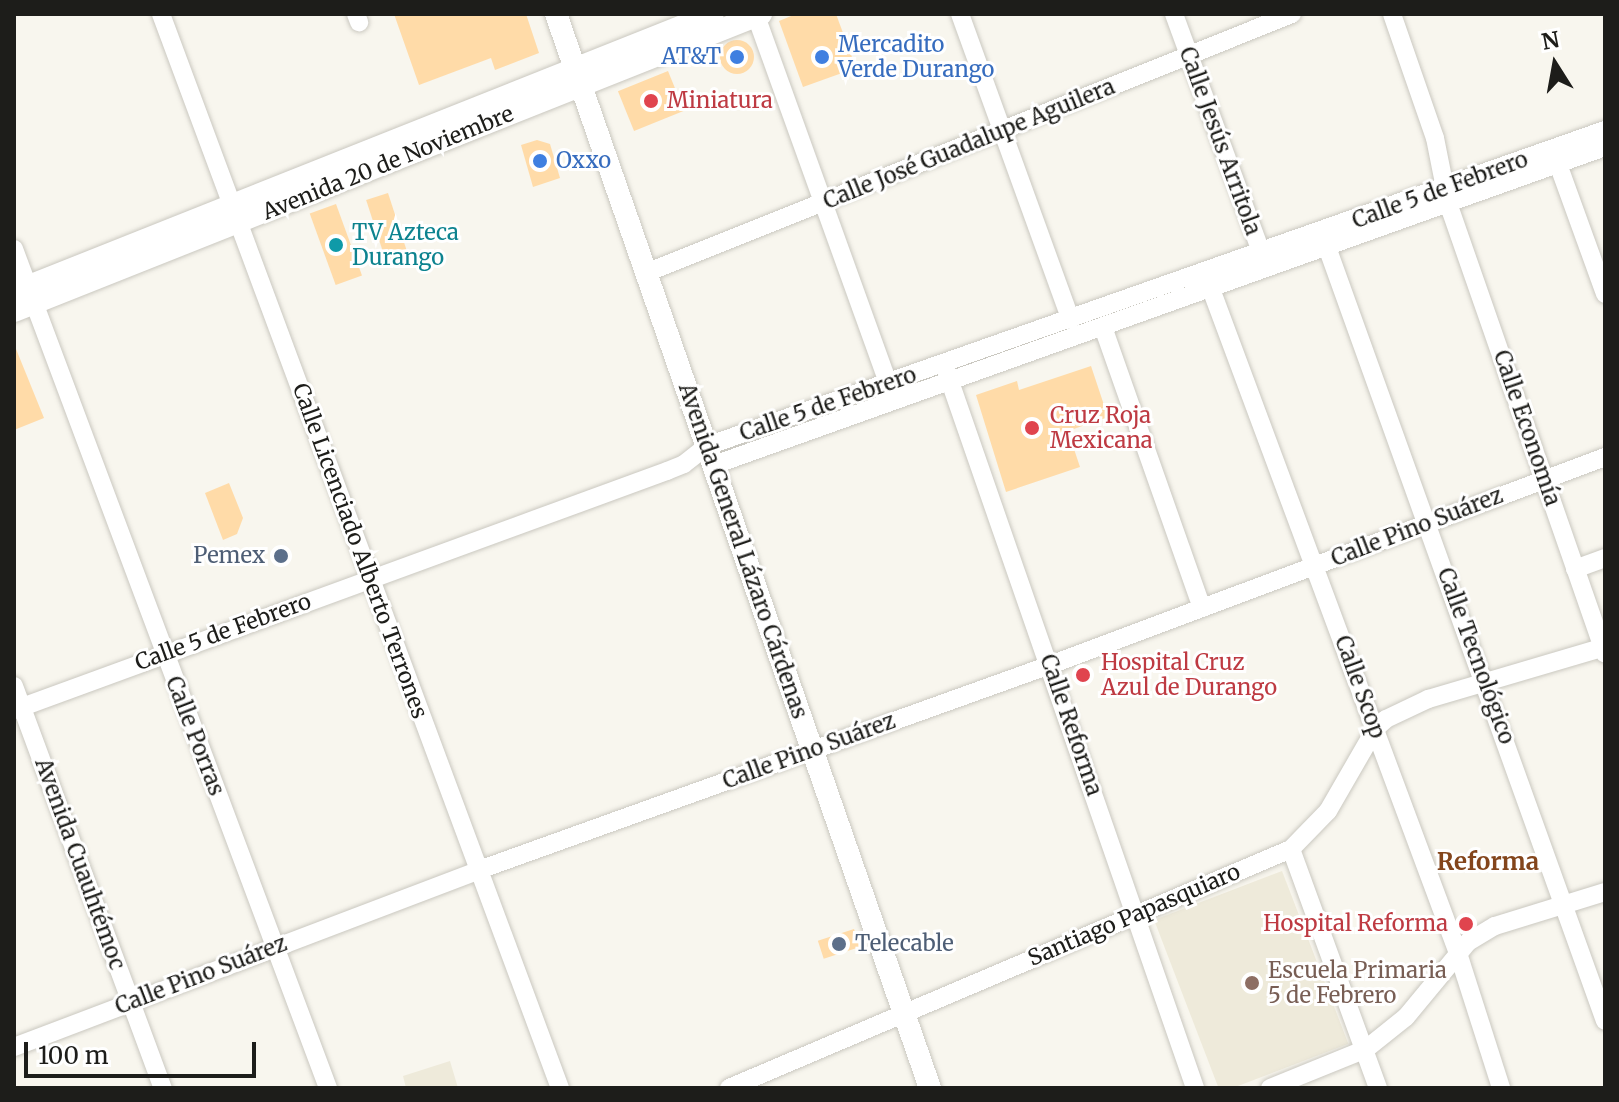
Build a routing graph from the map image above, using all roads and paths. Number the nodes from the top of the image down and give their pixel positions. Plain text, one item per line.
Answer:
1 (161, 14) edge
2 (556, 14) edge
3 (713, 14) edge
4 (960, 14) edge
5 (1174, 14) edge
6 (1292, 14) edge
7 (1392, 14) edge
8 (758, 15) edge
9 (1189, 56) junction
10 (578, 77) junction
11 (1605, 130) edge
12 (1003, 131) junction
13 (1605, 147) edge
14 (1558, 164) junction
15 (1446, 196) junction
16 (823, 202) junction
17 (235, 215) junction
18 (1327, 247) junction
19 (14, 249) edge
20 (1264, 261) junction
21 (646, 273) junction
22 (1211, 289) junction
23 (1605, 294) edge
24 (22, 298) edge
25 (1071, 320) junction
26 (1103, 327) junction
27 (947, 372) junction
28 (892, 392) junction
29 (711, 456) junction
30 (1605, 457) edge
31 (1544, 479) junction
32 (1428, 523) junction
33 (1605, 558) edge
34 (1316, 566) junction
35 (1575, 569) junction
36 (371, 578) junction
37 (1202, 608) junction
38 (1604, 649) edge
39 (164, 654) junction
40 (1050, 665) junction
41 (1485, 682) junction
42 (14, 686) edge
43 (18, 709) edge
44 (1376, 728) junction
45 (812, 750) junction
46 (1291, 849) junction
47 (479, 870) junction
48 (1605, 892) edge
49 (1564, 903) junction
50 (1136, 913) junction
51 (274, 946) junction
52 (1458, 953) junction
53 (131, 1001) junction
54 (903, 1012) junction
55 (1605, 1021) edge
56 (14, 1047) edge
57 (1366, 1049) junction
58 (163, 1088) edge
59 (328, 1088) edge
60 (560, 1088) edge
61 (729, 1088) edge
62 (930, 1088) edge
63 (1195, 1088) edge
64 (1270, 1088) edge
65 (1378, 1088) edge
66 (1501, 1088) edge

1 - 17 street, Calle Licenciado Alberto Terrones
2 - 10 main road, Avenida General Lázaro Cárdenas
3 - 10 main road, Avenida 20 de Noviembre
4 - 12 street
5 - 9 street, Calle Jesús Arritola
6 - 9 street, Calle José Guadalupe Aguilera
7 - 15 street, Calle Economía
8 - 10 main road, Avenida 20 de Noviembre
8 - 16 street
9 - 12 street, Calle José Guadalupe Aguilera
9 - 20 street, Calle Jesús Arritola
10 - 17 main road, Avenida 20 de Noviembre
10 - 21 main road, Avenida General Lázaro Cárdenas
11 - 15 street, Calle 5 de Febrero
12 - 16 street, Calle José Guadalupe Aguilera
12 - 25 street
13 - 14 street, Calle 5 de Febrero
14 - 15 street, Calle 5 de Febrero
14 - 23 street
15 - 18 street, Calle 5 de Febrero
15 - 20 street, Calle 5 de Febrero
15 - 31 street, Calle Economía
16 - 21 street, Calle José Guadalupe Aguilera
16 - 28 street
17 - 24 main road, Avenida 20 de Noviembre
17 - 36 street, Calle Licenciado Alberto Terrones
18 - 20 street, Calle 5 de Febrero
18 - 32 street, Calle Tecnológico
19 - 24 street, Calle Porras
20 - 22 street, Calle 5 de Febrero
20 - 25 street, Calle 5 de Febrero
21 - 29 main road, Avenida General Lázaro Cárdenas
22 - 26 street, Calle 5 de Febrero
22 - 34 street, Calle Scop
24 - 39 street, Calle Porras
25 - 27 street, Calle 5 de Febrero
26 - 27 street, Calle 5 de Febrero
26 - 37 street
27 - 28 street, Calle 5 de Febrero
27 - 40 street, Calle Reforma
28 - 29 street, Calle 5 de Febrero
29 - 36 street, Calle 5 de Febrero
29 - 45 main road, Avenida General Lázaro Cárdenas
30 - 31 street, Calle Pino Suárez
31 - 32 street, Calle Pino Suárez
31 - 35 street, Calle Economía
32 - 34 street, Calle Pino Suárez
32 - 41 street, Calle Tecnológico
33 - 35 street
34 - 37 street, Calle Pino Suárez
34 - 44 street, Calle Scop
35 - 38 street, Calle Economía
36 - 39 street, Calle 5 de Febrero
36 - 47 street, Calle Licenciado Alberto Terrones
37 - 40 street, Calle Pino Suárez
38 - 41 street, Santiago Papasquiaro
39 - 43 street, Calle 5 de Febrero
39 - 51 street, Calle Porras
40 - 45 street, Calle Pino Suárez
40 - 50 street, Calle Reforma
41 - 44 street, Santiago Papasquiaro
41 - 49 street, Calle Tecnológico
42 - 43 street, Avenida Cuauhtémoc
43 - 53 street, Avenida Cuauhtémoc
44 - 46 street, Santiago Papasquiaro
44 - 52 street, Calle Scop
45 - 47 street, Calle Pino Suárez
45 - 54 main road, Avenida General Lázaro Cárdenas
46 - 50 street, Santiago Papasquiaro
46 - 57 street
47 - 51 street, Calle Pino Suárez
47 - 60 street, Calle Licenciado Alberto Terrones
48 - 49 street
49 - 52 street
49 - 55 street, Calle Tecnológico
50 - 54 street, Santiago Papasquiaro
50 - 63 street, Calle Reforma
51 - 53 street, Calle Pino Suárez
51 - 59 street, Calle Porras
52 - 57 street
52 - 66 street, Calle Scop
53 - 56 street, Calle Pino Suárez
53 - 58 street, Avenida Cuauhtémoc
54 - 61 street, Santiago Papasquiaro
54 - 62 main road, Avenida General Lázaro Cárdenas
57 - 64 street
57 - 65 street

